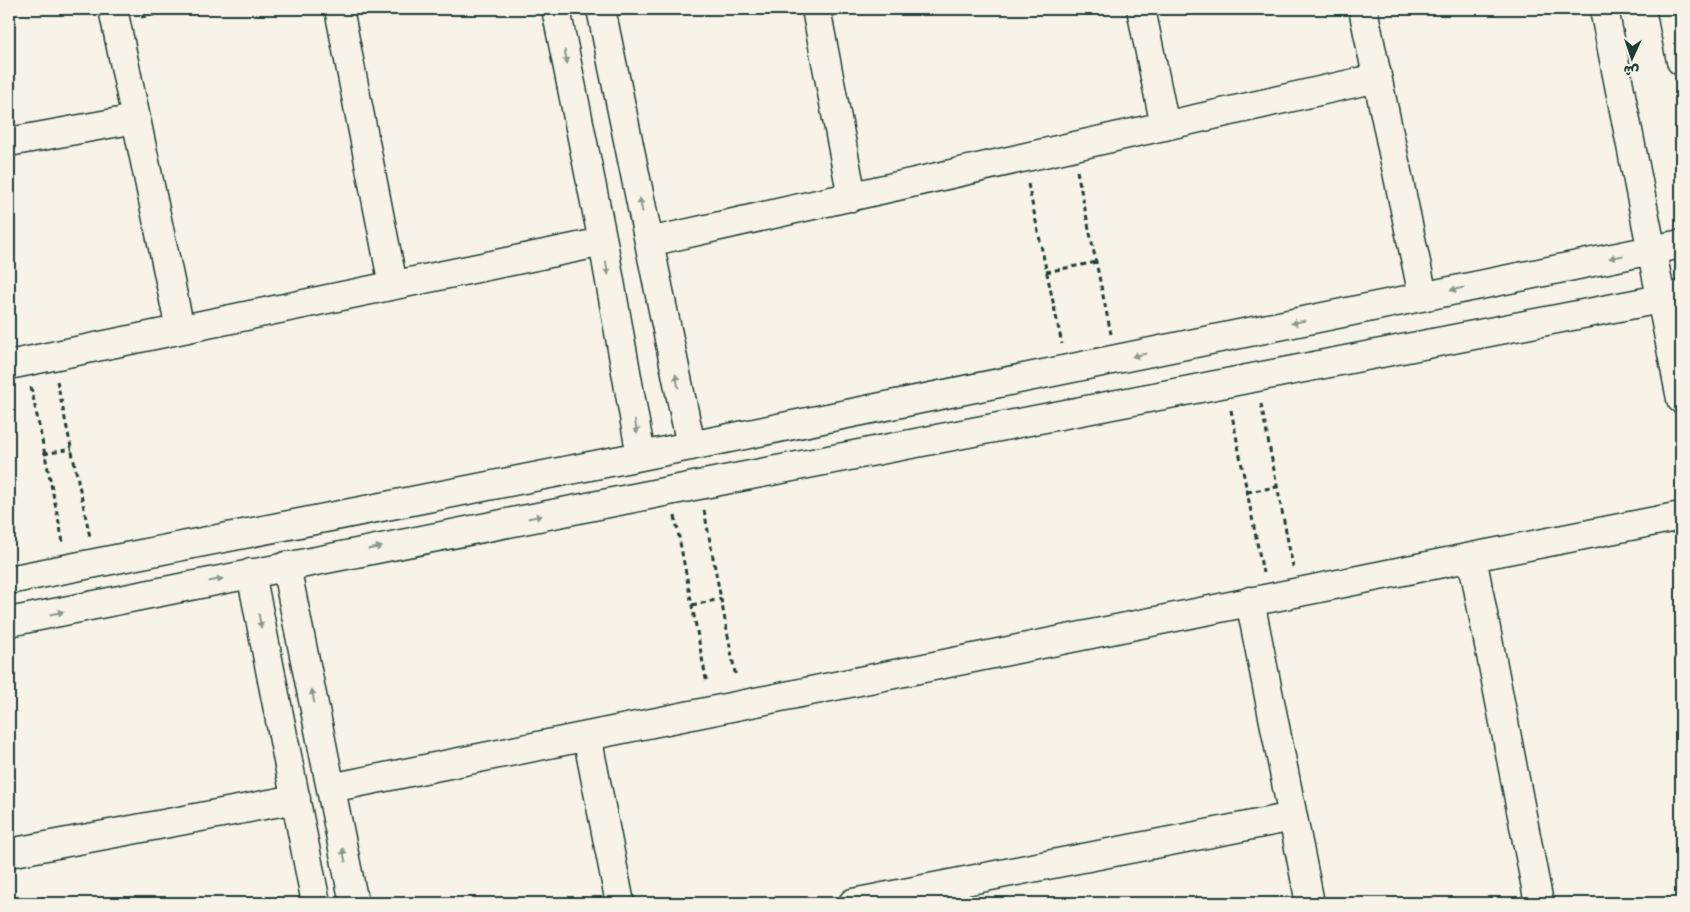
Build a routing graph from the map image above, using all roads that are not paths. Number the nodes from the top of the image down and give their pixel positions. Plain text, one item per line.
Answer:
1 (339, 9) edge
2 (556, 9) edge
3 (601, 9) edge
4 (816, 9) edge
5 (1141, 9) edge
6 (1363, 9) edge
7 (1604, 9) edge
8 (1671, 9) edge
9 (115, 15) edge
10 (1681, 61) edge
11 (1377, 78) junction
12 (136, 119) junction
13 (1166, 126) junction
14 (9, 142) edge
15 (852, 197) junction
16 (603, 242) junction
17 (649, 242) junction
18 (1681, 244) edge
19 (1651, 250) junction
20 (393, 285) junction
21 (1423, 296) junction
22 (1671, 297) edge
23 (180, 329) junction
24 (17, 364) edge
25 (1681, 399) edge
26 (691, 446) junction
27 (641, 456) junction
28 (1681, 516) edge
29 (1472, 556) junction
30 (286, 566) junction
31 (251, 573) junction
32 (9, 580) edge
33 (1259, 600) junction
34 (9, 622) edge
35 (587, 736) junction
36 (331, 788) junction
37 (296, 800) junction
38 (1293, 817) junction
39 (9, 853) edge
40 (316, 903) edge
41 (354, 903) edge
42 (620, 903) edge
43 (853, 903) edge
44 (1310, 903) edge
45 (1538, 903) edge

1 - 20 street
2 -> 16 street
17 -> 3 street
4 - 15 street
5 - 13 street
6 - 11 street
7 - 19 street
8 - 10 street
9 - 12 street
11 - 13 street
11 - 21 street
12 - 14 street
12 - 23 street
13 - 15 street
15 - 17 street
16 - 20 street
16 -> 27 street
26 -> 17 street
18 - 19 street
19 -> 21 street
19 - 22 street
20 - 23 street
21 -> 26 street
22 - 25 street
30 -> 22 street
23 - 24 street
26 - 27 street
27 - 32 street
28 - 29 street
29 - 33 street
29 - 45 street
30 - 31 street
36 -> 30 street
34 -> 31 street
31 -> 37 street
33 - 35 street
33 - 38 street
35 - 36 street
35 - 42 street
41 -> 36 street
37 - 39 street
37 - 40 street
38 - 43 street
38 - 44 street

